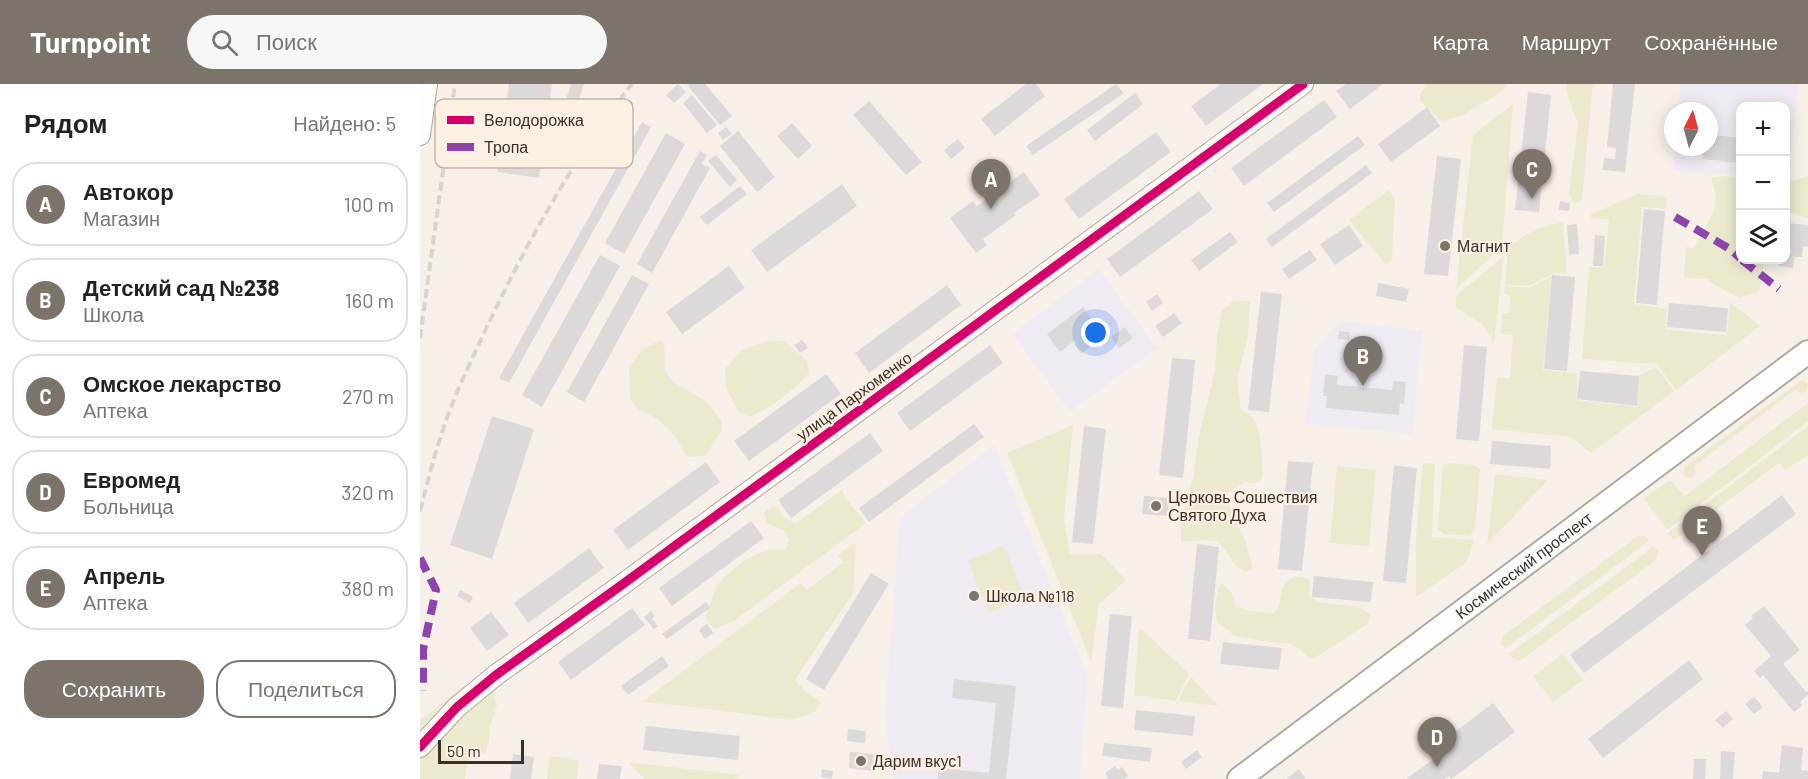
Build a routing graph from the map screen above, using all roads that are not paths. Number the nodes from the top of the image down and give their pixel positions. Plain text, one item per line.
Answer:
1 (427, 84) edge
2 (1303, 84) edge
3 (420, 135) edge
4 (1808, 352) edge
5 (423, 742) edge
6 (1239, 779) edge

1 - 3 street
2 - 5 street, улица Пархоменко
4 - 6 main road, Космический проспект

